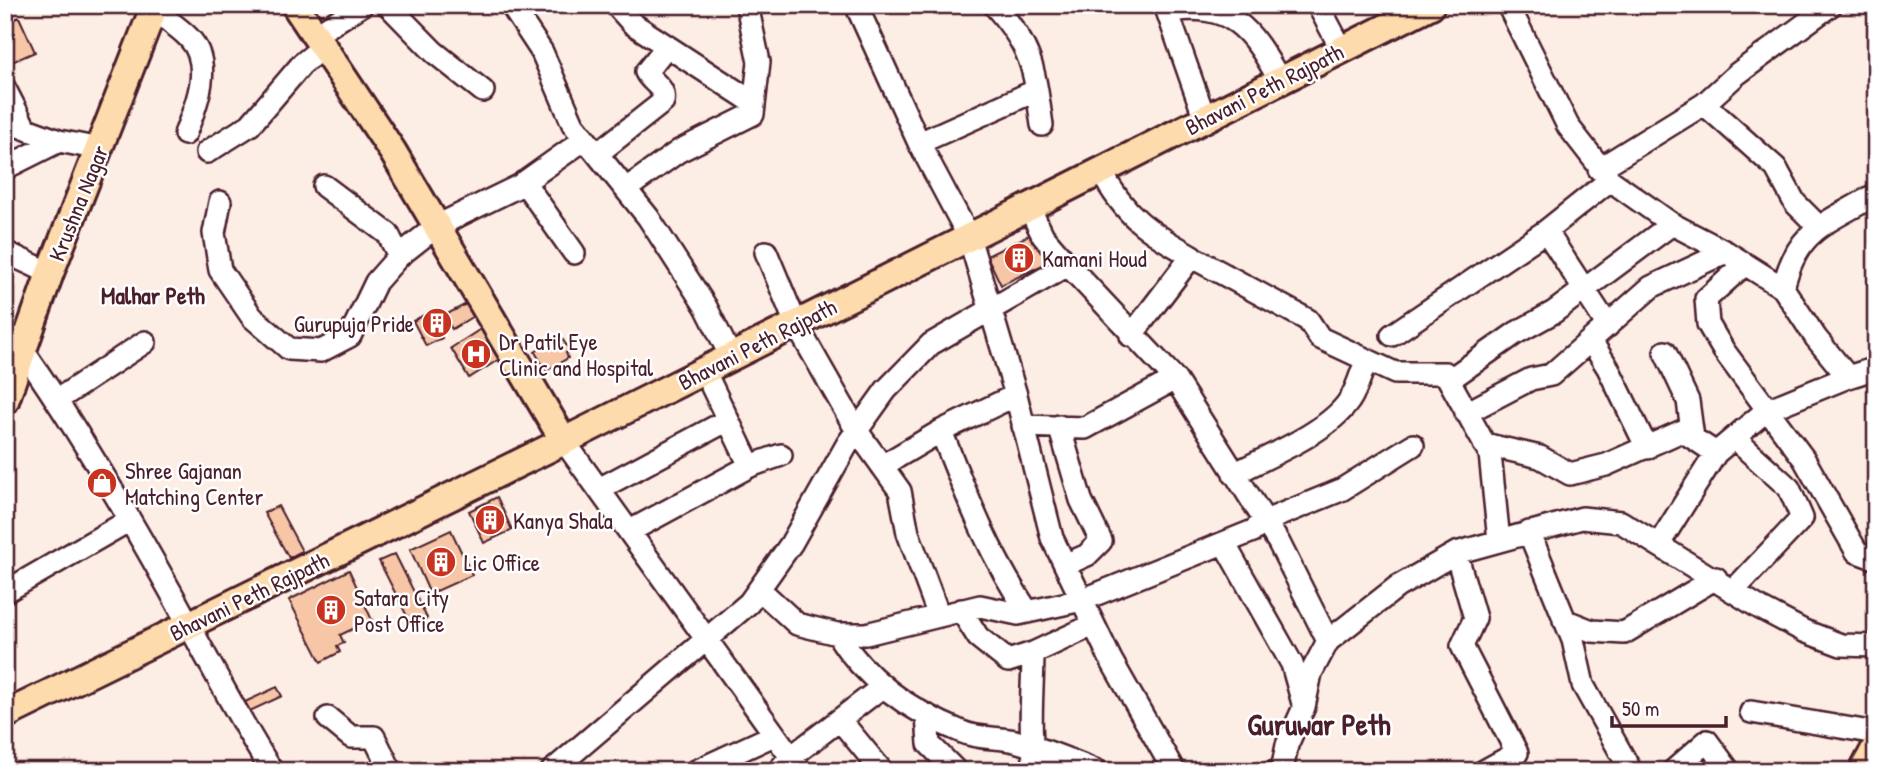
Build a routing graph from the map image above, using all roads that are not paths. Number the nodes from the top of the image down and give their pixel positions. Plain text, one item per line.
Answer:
1 (295, 5) edge
2 (362, 5) edge
3 (388, 5) edge
4 (511, 5) edge
5 (616, 5) edge
6 (747, 5) edge
7 (856, 5) edge
8 (994, 5) edge
9 (1318, 5) edge
10 (1431, 5) edge
11 (1508, 5) edge
12 (1831, 5) edge
13 (154, 8) edge
14 (1166, 8) edge
15 (319, 41) junction
16 (667, 46) junction
17 (1342, 50) junction
18 (1280, 81) junction
19 (5, 89) edge
20 (1037, 90) junction
21 (483, 91) dead end
22 (754, 103) junction
23 (1704, 104) junction
24 (1205, 119) junction
25 (15, 124) edge
26 (1042, 125) dead end
27 (185, 134) dead end
28 (59, 141) junction
29 (919, 143) junction
30 (591, 146) junction
31 (100, 149) junction
32 (207, 152) dead end
33 (5, 168) edge
34 (1101, 171) junction
35 (1605, 174) junction
36 (524, 182) junction
37 (324, 186) dead end
38 (626, 189) junction
39 (1876, 194) edge
40 (220, 202) dead end
41 (1029, 207) junction
42 (1672, 224) junction
43 (437, 226) junction
44 (1819, 227) junction
45 (1546, 231) junction
46 (969, 237) junction
47 (1726, 251) junction
48 (5, 252) edge
49 (766, 252) dead end
50 (575, 253) dead end
51 (399, 256) junction
52 (1192, 257) junction
53 (1745, 264) junction
54 (1068, 265) junction
55 (50, 273) junction
56 (1783, 288) junction
57 (1584, 289) junction
58 (992, 310) junction
59 (796, 324) junction
60 (1608, 326) junction
61 (1392, 335) dead end
62 (1131, 336) junction
63 (1591, 341) junction
64 (145, 342) dead end
65 (19, 343) edge
66 (1665, 352) dead end
67 (731, 357) junction
68 (1366, 360) junction
69 (1876, 368) edge
70 (704, 370) junction
71 (1849, 376) junction
72 (1175, 379) junction
73 (1449, 380) junction
74 (6, 395) edge
75 (1016, 395) junction
76 (57, 400) junction
77 (1767, 410) junction
78 (1466, 413) junction
79 (729, 421) junction
80 (1023, 426) junction
81 (1059, 426) junction
82 (856, 431) junction
83 (941, 431) junction
84 (1693, 438) junction
85 (1734, 438) junction
86 (564, 441) junction
87 (1484, 444) junction
88 (1413, 445) dead end
89 (1647, 448) junction
90 (1716, 453) junction
91 (781, 455) dead end
92 (750, 466) junction
93 (882, 466) junction
94 (1234, 474) junction
95 (599, 489) junction
96 (130, 520) junction
97 (1265, 521) junction
98 (630, 531) junction
99 (1529, 532) junction
100 (1499, 541) junction
101 (1224, 543) junction
102 (1659, 544) junction
103 (1456, 553) junction
104 (1876, 559) edge
105 (1065, 565) junction
106 (1716, 579) junction
107 (759, 589) junction
108 (1734, 590) junction
109 (5, 592) edge
110 (1082, 600) junction
111 (961, 610) junction
112 (1028, 612) junction
113 (939, 615) junction
114 (1564, 620) junction
115 (1093, 625) junction
116 (190, 626) junction
117 (837, 634) junction
118 (706, 639) junction
119 (1328, 641) junction
120 (1876, 646) edge
121 (1033, 653) junction
122 (881, 687) junction
123 (1304, 707) junction
124 (1751, 712) dead end
125 (5, 715) edge
126 (927, 715) junction
127 (328, 718) dead end
128 (840, 720) junction
129 (1876, 733) edge
130 (774, 735) junction
131 (1030, 746) junction
132 (1876, 747) edge
133 (790, 766) edge
134 (269, 769) edge
135 (554, 770) edge
136 (1490, 770) edge
137 (391, 771) edge
138 (696, 771) edge
139 (882, 771) edge
140 (956, 771) edge
141 (1037, 771) edge
142 (1097, 771) edge
143 (1174, 771) edge
144 (1282, 771) edge
145 (1631, 771) edge
146 (1672, 771) edge
147 (1730, 771) edge
148 (1863, 771) edge

1 - 15 main road
2 - 15 street
3 - 21 street
4 - 30 street
5 - 16 street
6 - 22 street
7 - 29 street
8 - 20 street
9 - 17 street
10 - 17 main road, Bhavani Peth Rajpath
11 - 35 street
12 - 23 street
13 - 27 street
13 - 31 main road, Krushna Nagar
14 - 18 street
14 - 24 street
15 - 32 street
15 - 43 main road
16 - 22 street
16 - 30 street
17 - 18 main road, Bhavani Peth Rajpath
18 - 24 main road, Bhavani Peth Rajpath
19 - 25 street
20 - 26 street
20 - 29 street
22 - 38 street
23 - 35 street
23 - 44 street
24 - 34 main road, Bhavani Peth Rajpath
25 - 28 street
28 - 31 street
28 - 33 street
29 - 46 street
30 - 36 street
30 - 38 street
31 - 55 main road, Krushna Nagar
34 - 41 main road, Bhavani Peth Rajpath
34 - 52 street
35 - 42 street
35 - 45 street
36 - 43 street
36 - 50 street
37 - 51 street
38 - 67 street
39 - 44 street
40 - 51 street
41 - 46 main road, Bhavani Peth Rajpath
41 - 54 street
42 - 47 street
42 - 57 street
43 - 51 street
43 - 86 main road
44 - 56 street
45 - 57 street
45 - 61 street
46 - 58 street
46 - 59 main road, Bhavani Peth Rajpath
47 - 53 street
47 - 60 street
48 - 55 street
49 - 59 street
52 - 62 street
52 - 68 street
53 - 56 street
53 - 77 street
54 - 58 street
54 - 62 street
55 - 65 main road, Krushna Nagar
56 - 71 street
57 - 60 street
57 - 73 street
58 - 75 street
58 - 82 street
59 - 67 main road, Bhavani Peth Rajpath
59 - 82 street
60 - 63 street
62 - 72 street
63 - 78 street
63 - 89 street
64 - 76 street
65 - 74 main road, Krushna Nagar
65 - 76 street
66 - 84 street
67 - 70 main road, Bhavani Peth Rajpath
68 - 73 street
68 - 94 street
69 - 71 street
70 - 79 street
70 - 86 main road, Bhavani Peth Rajpath
71 - 77 street
72 - 81 street
72 - 94 street
73 - 78 street
75 - 80 street
75 - 83 street
76 - 96 street
77 - 85 street
77 - 104 street
78 - 87 street
79 - 92 street
79 - 95 street
80 - 81 street
80 - 105 street
81 - 105 street
82 - 93 street
82 - 107 street
83 - 93 street
83 - 112 street
84 - 89 street
84 - 90 street
85 - 90 street
85 - 108 street
86 - 95 street
86 - 116 main road, Bhavani Peth Rajpath
87 - 89 street
87 - 100 street
88 - 97 street
90 - 102 street
91 - 92 street
92 - 98 street
93 - 113 street
94 - 97 street
95 - 98 street
96 - 109 street
96 - 116 street
97 - 101 street
97 - 119 street
98 - 118 street
99 - 100 street
99 - 102 street
99 - 114 street
100 - 103 street
101 - 110 street
101 - 123 street
102 - 106 street
103 - 119 street
103 - 136 street
105 - 110 street
106 - 108 street
106 - 114 street
107 - 117 street
107 - 118 street
108 - 120 street
110 - 112 street
110 - 115 street
111 - 112 street
111 - 113 street
111 - 121 street
113 - 117 street
114 - 145 street
115 - 121 street
115 - 143 street
116 - 125 main road, Bhavani Peth Rajpath
116 - 134 street
117 - 122 street
118 - 130 street
118 - 135 street
119 - 123 street
121 - 131 street
122 - 126 street
122 - 128 street
123 - 144 street
124 - 129 street
126 - 131 street
126 - 140 street
127 - 137 street
128 - 133 street
128 - 139 street
130 - 133 street
130 - 138 street
131 - 141 street
131 - 142 street
132 - 148 main road
146 - 147 street

